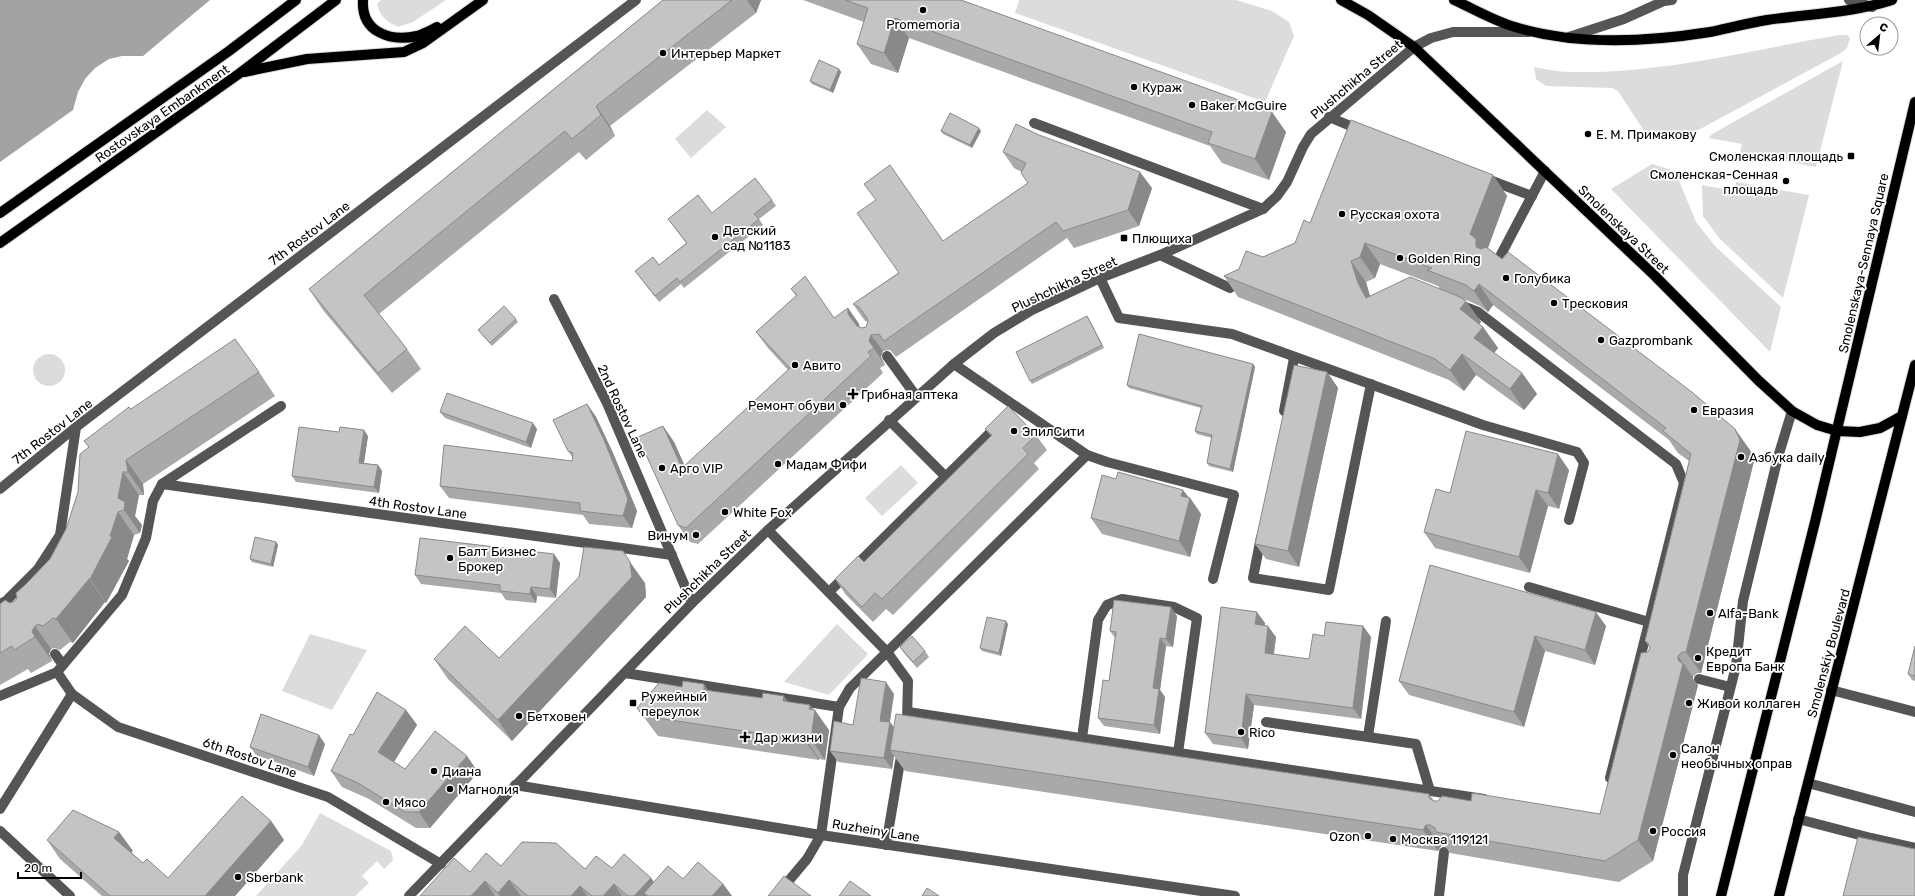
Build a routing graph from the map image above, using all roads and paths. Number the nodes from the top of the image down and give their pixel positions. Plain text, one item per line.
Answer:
1 (296, 0) edge
2 (336, 0) edge
3 (363, 0) edge
4 (483, 0) edge
5 (636, 0) edge
6 (1341, 0) edge
7 (1454, 0) edge
8 (1672, 0) edge
9 (1849, 0) edge
10 (1892, 0) edge
11 (1872, 7) junction
12 (450, 22) junction
13 (1534, 32) junction
14 (1569, 38) junction
15 (1414, 47) junction
16 (240, 73) junction
17 (1915, 102) edge
18 (1329, 118) junction
19 (1034, 123) dead end
20 (1373, 135) edge
21 (1545, 171) junction
22 (1480, 176) edge
23 (1532, 196) junction
24 (1263, 209) junction
25 (0, 213) edge
26 (0, 243) edge
27 (1160, 255) junction
28 (1496, 264) edge
29 (1100, 278) junction
30 (1230, 288) dead end
31 (554, 300) dead end
32 (1449, 301) edge
33 (1482, 302) edge
34 (1478, 312) junction
35 (887, 356) edge
36 (1294, 358) junction
37 (954, 364) junction
38 (1915, 365) edge
39 (1371, 384) junction
40 (916, 396) junction
41 (280, 406) dead end
42 (1792, 411) junction
43 (1012, 412) junction
44 (1902, 416) junction
45 (889, 420) junction
46 (1282, 421) edge
47 (76, 427) junction
48 (1837, 431) junction
49 (1087, 455) junction
50 (946, 477) junction
51 (162, 484) junction
52 (0, 489) edge
53 (1569, 520) dead end
54 (1263, 523) edge
55 (768, 530) junction
56 (672, 554) junction
57 (1213, 578) dead end
58 (1529, 587) dead end
59 (829, 592) junction
60 (692, 603) junction
61 (6, 604) edge
62 (1386, 621) dead end
63 (1649, 622) junction
64 (887, 652) junction
65 (55, 654) edge
66 (1639, 663) junction
67 (1651, 666) edge
68 (60, 668) junction
69 (625, 673) junction
70 (1699, 678) dead end
71 (1730, 687) junction
72 (1831, 690) junction
73 (72, 694) junction
74 (0, 696) edge
75 (839, 707) junction
76 (908, 712) junction
77 (1915, 712) edge
78 (1266, 722) dead end
79 (906, 727) edge
80 (1368, 736) junction
81 (1082, 738) junction
82 (903, 743) edge
83 (1178, 753) junction
84 (1808, 783) junction
85 (515, 785) junction
86 (1607, 788) edge
87 (1430, 791) junction
88 (1494, 801) edge
89 (0, 809) edge
90 (1915, 812) edge
91 (1798, 819) junction
92 (0, 831) edge
93 (821, 835) junction
94 (886, 845) junction
95 (1915, 848) edge
96 (1444, 852) edge
97 (441, 864) junction
98 (70, 896) edge
99 (409, 896) edge
100 (776, 896) edge
101 (1235, 896) edge
102 (1439, 896) edge
103 (1683, 896) edge
104 (1721, 896) edge
105 (1779, 896) edge

1 - 25 main road, Rostovskaya Embankment
2 - 16 main road, Rostovskaya Embankment
3 - 12 main road
4 - 12 main road
5 - 47 street, 7th Rostov Lane
6 - 15 main road, Smolenskaya Street
7 - 13 main road
8 - 14 street
9 - 11 street
10 - 11 main road
11 - 14 main road
12 - 16 main road
13 - 14 main road
13 - 15 street, Plushchikha Street
15 - 18 street, Plushchikha Street
15 - 21 main road, Smolenskaya Street
16 - 26 main road, Rostovskaya Embankment
17 - 48 main road, Smolenskaya-Sennaya Square
18 - 20 street
18 - 24 street, Plushchikha Street
19 - 24 street
21 - 23 street
21 - 42 main road, Smolenskaya Street
22 - 23 street
23 - 28 street
24 - 27 street, Plushchikha Street
27 - 29 street, Plushchikha Street
27 - 30 street
29 - 36 street
29 - 37 street, Plushchikha Street
31 - 56 street, 2nd Rostov Lane
32 - 34 street
33 - 34 street
34 - 63 street
35 - 40 street
36 - 39 street
36 - 46 street
37 - 40 street, Plushchikha Street
37 - 43 street
38 - 44 main road
39 - 53 street
39 - 54 street
40 - 45 street, Plushchikha Street
41 - 51 street
42 - 48 main road, Smolenskaya Street
42 - 71 street
43 - 49 street
43 - 50 street
44 - 48 main road, Smolenskaya Street
44 - 72 main road, Smolenskiy Boulevard
45 - 50 street
45 - 55 street, Plushchikha Street
47 - 52 street, 7th Rostov Lane
47 - 61 street
48 - 104 main road
49 - 57 street
49 - 64 street
50 - 59 street
51 - 56 street, 4th Rostov Lane
51 - 68 street
55 - 59 street
55 - 60 street, Plushchikha Street
56 - 60 street, 2nd Rostov Lane
58 - 63 street
59 - 64 street
60 - 69 street, Plushchikha Street
62 - 80 street
63 - 66 street
64 - 75 street
64 - 76 street
65 - 68 street, 6th Rostov Lane
66 - 67 street
66 - 86 street
68 - 73 street, 6th Rostov Lane
68 - 74 street
69 - 75 street
69 - 85 street, Plushchikha Street
70 - 71 street
71 - 103 street
72 - 77 street
72 - 84 main road, Smolenskiy Boulevard
73 - 89 street
73 - 97 street, 6th Rostov Lane
75 - 93 street
76 - 79 street
76 - 81 street
78 - 80 street
80 - 87 street
81 - 83 street
81 - 83 street
82 - 94 street
83 - 87 street
84 - 90 street
84 - 91 main road, Smolenskiy Boulevard
85 - 93 street, Ruzheiny Lane
85 - 97 street, Plushchikha Street
87 - 88 street
91 - 95 street
91 - 105 main road, Smolenskiy Boulevard
92 - 98 street
93 - 94 street, Ruzheiny Lane
93 - 100 street
94 - 101 street, Ruzheiny Lane
96 - 102 street
97 - 99 street, Plushchikha Street

